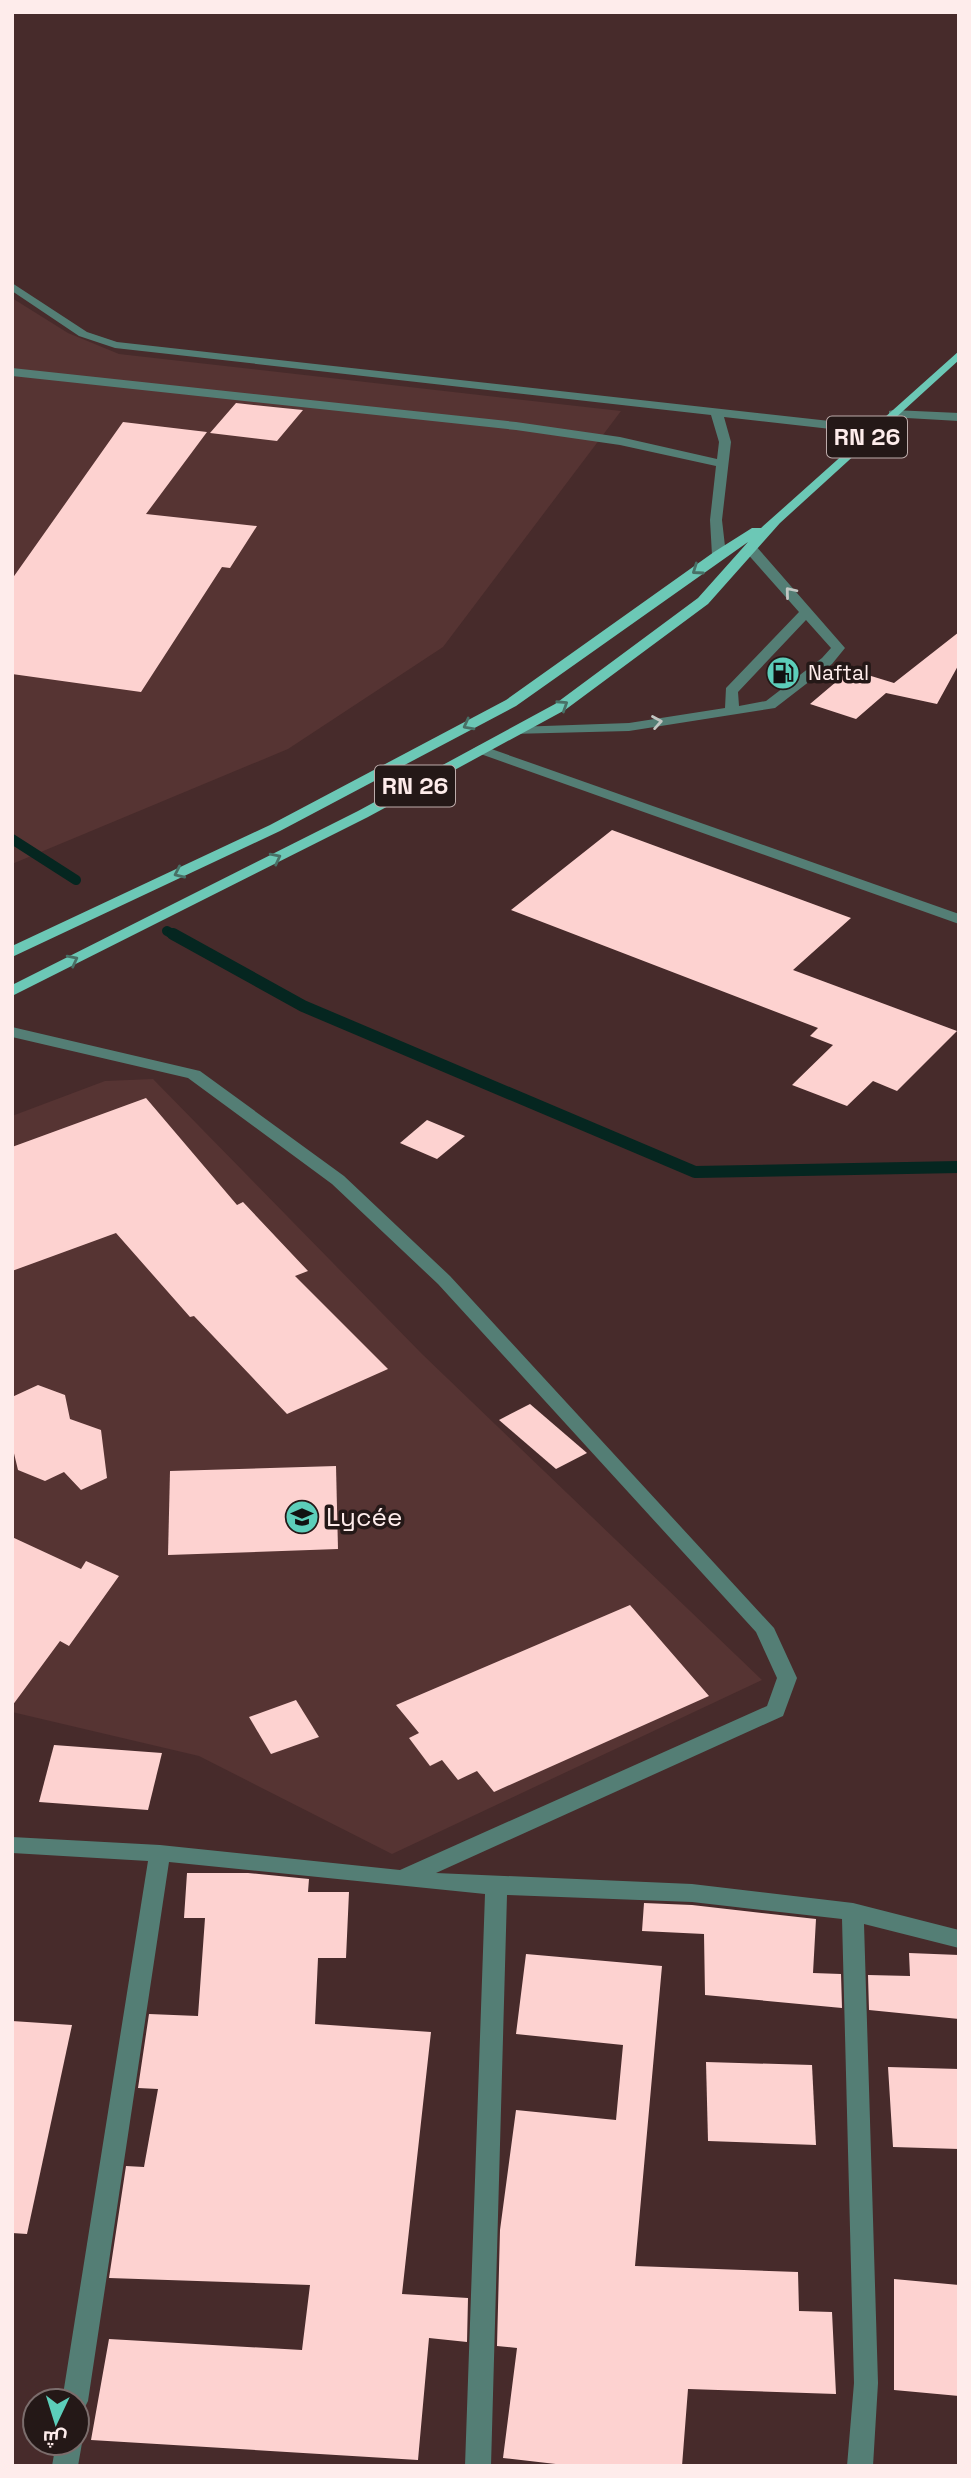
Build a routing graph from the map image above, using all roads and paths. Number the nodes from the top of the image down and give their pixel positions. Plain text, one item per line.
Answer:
1 (12, 286) edge
2 (959, 354) edge
3 (12, 372) edge
4 (716, 411) junction
5 (893, 414) junction
6 (959, 417) edge
7 (875, 430) junction
8 (722, 464) junction
9 (775, 520) junction
10 (750, 548) junction
11 (719, 555) junction
12 (807, 612) junction
13 (732, 709) junction
14 (516, 731) junction
15 (480, 749) junction
16 (959, 919) edge
17 (12, 952) edge
18 (12, 991) edge
19 (12, 1032) edge
20 (12, 1845) edge
21 (160, 1853) junction
22 (402, 1879) junction
23 (496, 1886) junction
24 (853, 1912) junction
25 (959, 1940) edge
26 (77, 2387) edge
27 (478, 2466) edge
28 (860, 2466) edge

1 - 4 street
2 - 5 main road, RN 26
3 - 8 street
4 - 7 street
4 - 8 street
5 - 6 street
5 - 7 main road, RN 26
7 - 9 main road, RN 26
8 - 11 street
9 - 10 main road, RN 26
9 - 11 main road, RN 26
12 -> 10 street
14 -> 10 main road, RN 26
11 -> 17 main road, RN 26
12 - 13 street
12 - 13 street
14 -> 13 street
14 - 15 main road, RN 26
15 - 16 street
18 -> 15 main road, RN 26
19 - 22 street
20 - 21 street
21 - 22 street
21 - 26 street
22 - 23 street
23 - 24 street
23 - 27 street
24 - 25 street
24 - 28 street

